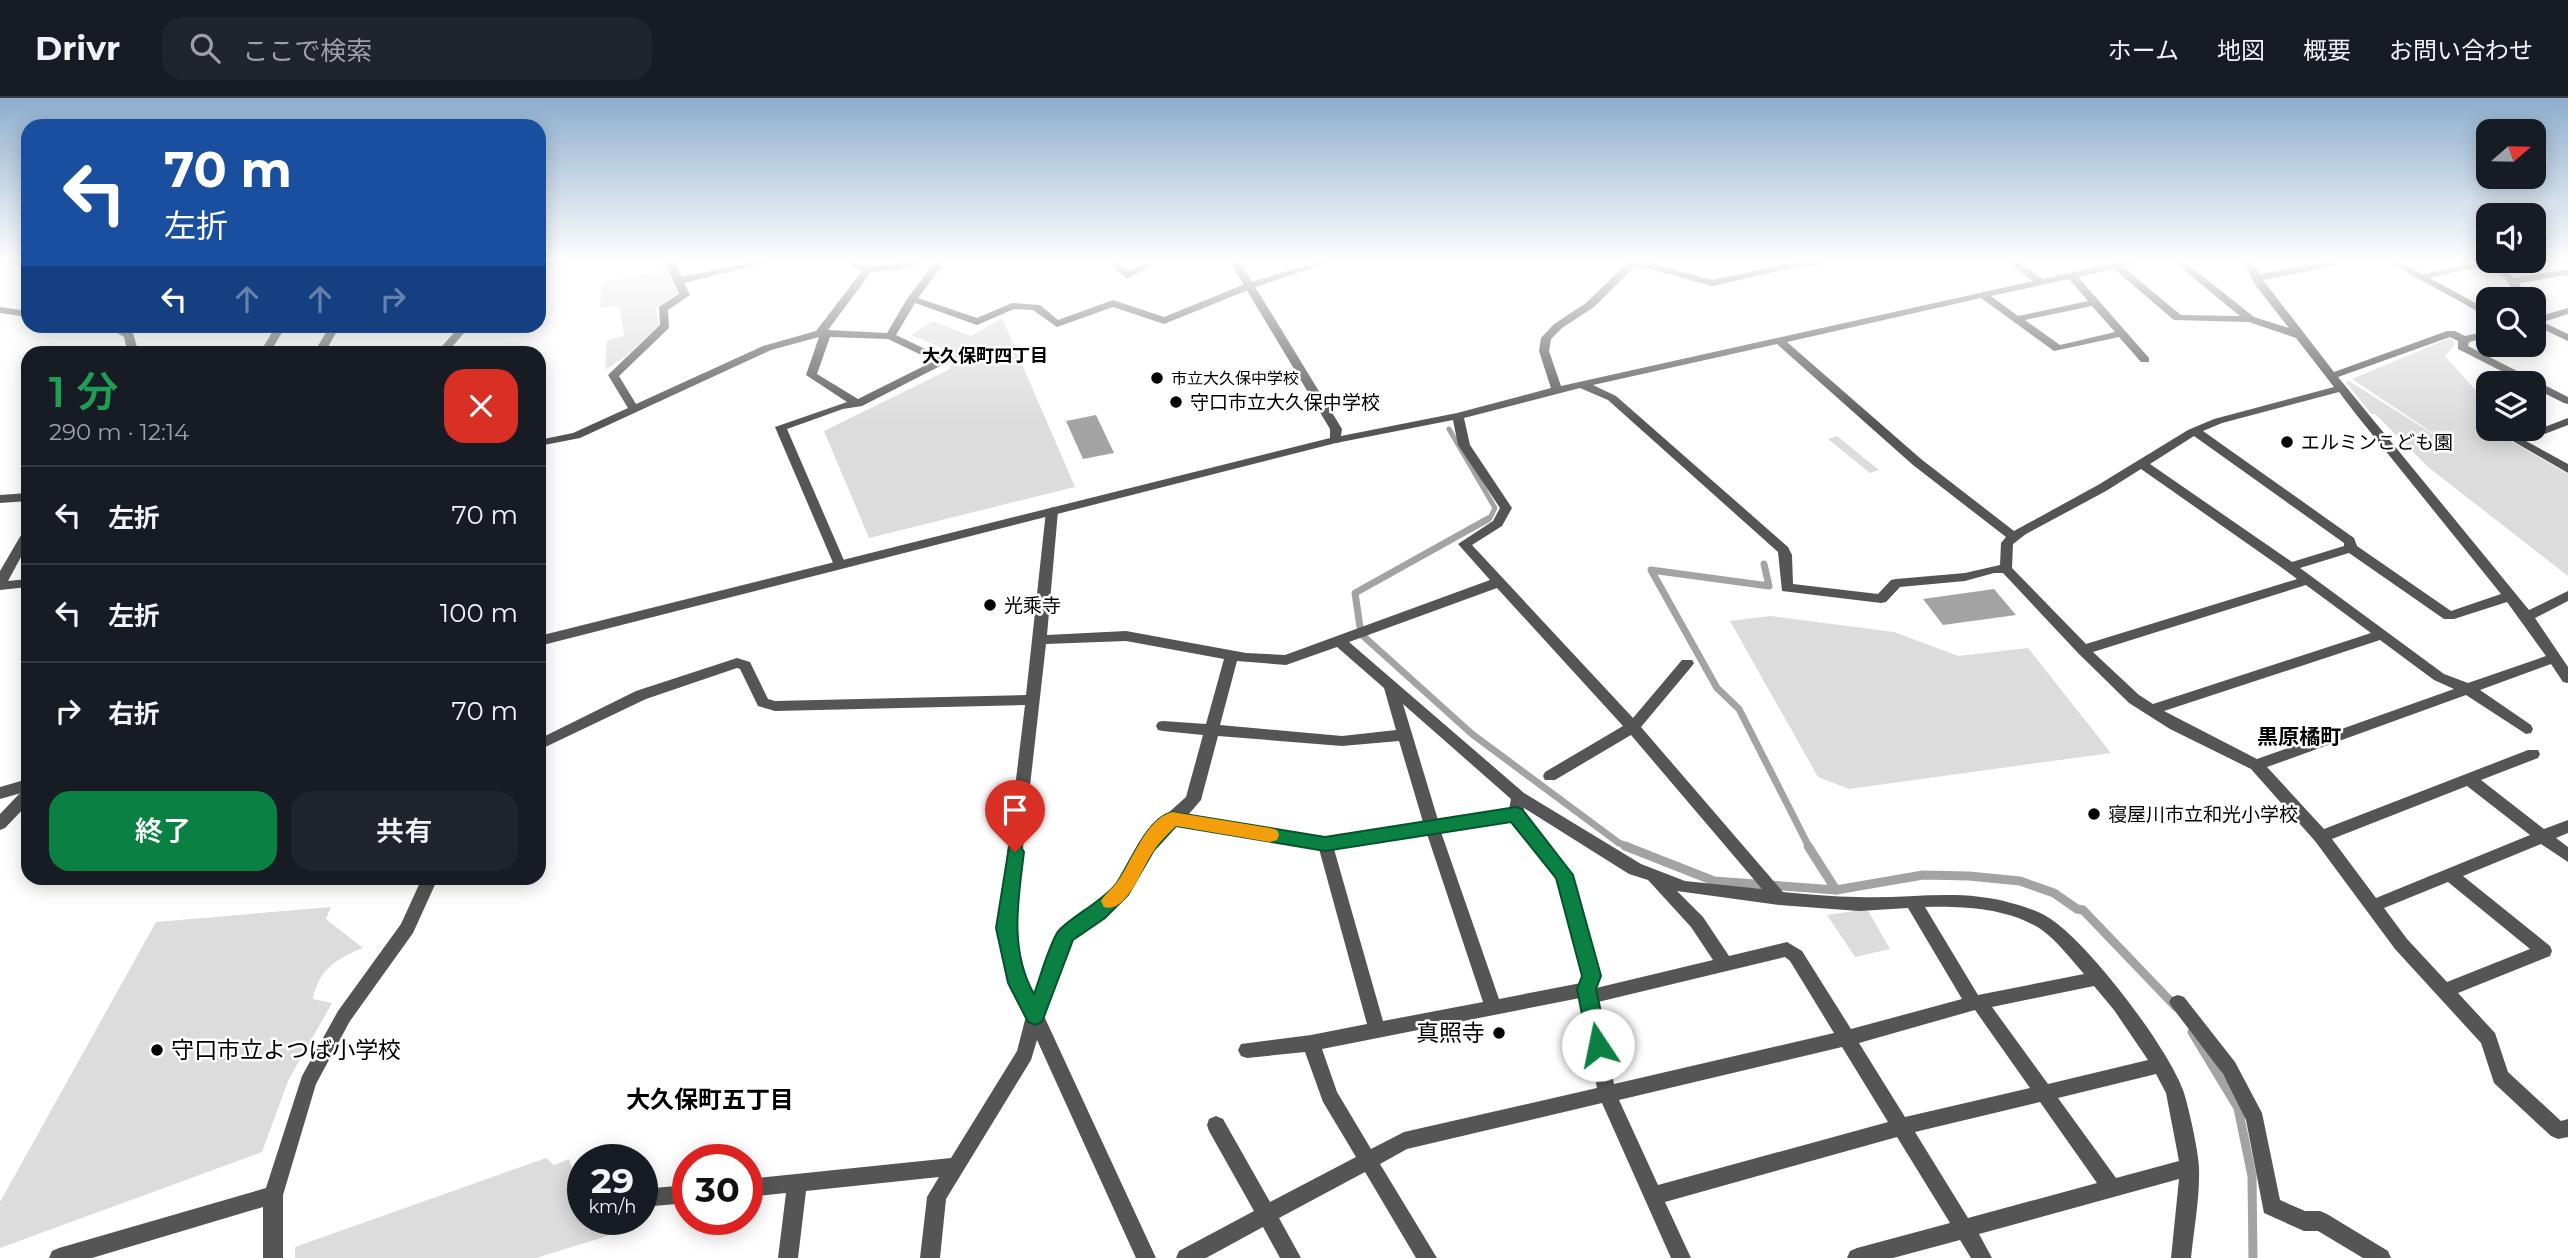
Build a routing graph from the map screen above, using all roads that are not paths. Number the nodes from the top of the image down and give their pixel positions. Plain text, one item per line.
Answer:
1 (664, 316) edge
2 (835, 316) edge
3 (902, 316) edge
4 (960, 316) edge
5 (993, 316) edge
6 (1047, 316) edge
7 (1078, 316) edge
8 (1152, 316) edge
9 (1174, 316) edge
10 (1267, 316) edge
11 (1573, 316) edge
12 (1885, 316) edge
13 (2013, 316) edge
14 (2030, 316) edge
15 (2108, 316) edge
16 (2176, 316) edge
17 (2246, 316) edge
18 (2286, 316) edge
19 (2017, 319) junction
20 (2250, 319) junction
21 (2546, 327) edge
22 (2122, 333) junction
23 (822, 334) junction
24 (890, 336) junction
25 (2301, 336) junction
26 (2476, 338) edge
27 (2568, 338) edge
28 (1779, 339) junction
29 (2464, 341) junction
30 (2145, 360) dead end
31 (2332, 376) junction
32 (1580, 384) junction
33 (2342, 388) junction
34 (1557, 390) junction
35 (2568, 401) edge
36 (858, 404) junction
37 (634, 409) junction
38 (1458, 416) junction
39 (2568, 421) edge
40 (2195, 431) junction
41 (1336, 440) junction
42 (546, 442) edge
43 (2141, 463) junction
44 (2568, 469) edge
45 (21, 497) edge
46 (0, 499) edge
47 (1052, 511) junction
48 (2014, 537) junction
49 (21, 546) edge
50 (2351, 548) junction
51 (840, 565) junction
52 (2290, 567) junction
53 (2006, 569) junction
54 (2308, 580) junction
55 (1499, 582) junction
56 (21, 583) edge
57 (0, 584) edge
58 (2568, 594) edge
59 (2510, 596) junction
60 (2527, 617) junction
61 (2381, 635) junction
62 (546, 639) edge
63 (1347, 639) junction
64 (1040, 640) junction
65 (2083, 650) junction
66 (1232, 656) junction
67 (2554, 658) junction
68 (1687, 663) dead end
69 (2568, 678) edge
70 (1389, 684) junction
71 (2468, 689) junction
72 (1034, 700) junction
73 (2152, 710) junction
74 (1163, 726) dead end
75 (1633, 727) junction
76 (2526, 729) dead end
77 (1213, 730) junction
78 (1404, 736) junction
79 (546, 742) edge
80 (2533, 754) dead end
81 (2256, 765) junction
82 (1550, 776) dead end
83 (2470, 780) junction
84 (21, 787) edge
85 (0, 793) edge
86 (1519, 797) junction
87 (21, 802) edge
88 (1516, 814) junction
89 (1172, 818) junction
90 (0, 824) edge
91 (2568, 826) edge
92 (1432, 827) junction
93 (2543, 836) junction
94 (2321, 837) junction
95 (1325, 844) junction
96 (2568, 856) edge
97 (2450, 874) junction
98 (1652, 875) junction
99 (427, 885) edge
100 (1776, 895) junction
101 (1912, 901) junction
102 (2372, 906) junction
103 (1725, 964) junction
104 (2099, 978) junction
105 (2444, 990) junction
106 (1587, 993) junction
107 (2178, 1002) dead end
108 (1976, 1003) junction
109 (1493, 1007) junction
110 (1035, 1016) junction
111 (1377, 1030) junction
112 (1844, 1038) junction
113 (1311, 1043) junction
114 (1247, 1051) dead end
115 (2161, 1065) junction
116 (1607, 1094) junction
117 (2043, 1094) junction
118 (1216, 1125) dead end
119 (1900, 1127) junction
120 (2568, 1128) edge
121 (1367, 1161) junction
122 (956, 1166) junction
123 (2190, 1167) junction
124 (797, 1183) junction
125 (763, 1186) edge
126 (2112, 1189) junction
127 (273, 1195) junction
128 (1653, 1196) junction
129 (1267, 1216) junction
130 (1964, 1229) junction
131 (59, 1258) edge
132 (273, 1258) edge
133 (788, 1258) edge
134 (930, 1258) edge
135 (1146, 1258) edge
136 (1186, 1258) edge
137 (1291, 1258) edge
138 (1427, 1258) edge
139 (1681, 1258) edge
140 (1857, 1258) edge
141 (1982, 1258) edge
142 (2181, 1258) edge
143 (2381, 1258) edge

1 - 37 street
2 - 23 street
3 - 24 street
4 - 5 street
6 - 7 street
8 - 9 street
10 - 41 street
11 - 34 street
12 - 28 street
13 - 19 street
14 - 19 street
15 - 22 street
16 - 20 street
17 - 20 street
18 - 25 street
19 - 22 street
20 - 25 street
21 - 27 street
22 - 30 street
23 - 24 street
23 - 36 street
23 - 37 street
24 - 36 street
25 - 31 street
26 - 29 street
28 - 32 street
28 - 48 street
29 - 31 street
29 - 35 street
31 - 33 street
32 - 34 street
32 - 53 street
33 - 40 street
33 - 59 street
34 - 38 street
36 - 51 street
37 - 42 street
38 - 41 street
38 - 55 street
39 - 44 street
40 - 43 street
40 - 50 street
41 - 47 street
43 - 48 street
43 - 52 street
45 - 46 street
47 - 51 street
47 - 64 street
48 - 53 street
49 - 57 street
50 - 52 street
50 - 59 street
51 - 62 street
52 - 54 street
53 - 65 street
54 - 61 street
54 - 65 street
55 - 63 street
55 - 75 street
56 - 57 street
58 - 60 street
59 - 60 street
60 - 67 street
61 - 71 street
61 - 73 street
63 - 66 street
63 - 70 street
64 - 66 street
64 - 72 street
65 - 73 street
66 - 77 street
67 - 69 street
67 - 71 street
68 - 75 street
70 - 78 street
70 - 86 street
71 - 76 street
71 - 81 street
72 - 79 street
72 - 110 street
73 - 81 street
74 - 77 street
75 - 82 street
75 - 100 street
77 - 78 street
77 - 89 street
78 - 92 street
80 - 83 street
81 - 94 street
83 - 93 street
83 - 94 street
84 - 85 street
86 - 88 street
86 - 98 street
87 - 90 street
88 - 92 street
88 - 106 street
89 - 95 street
89 - 110 street
91 - 93 street
92 - 95 street
92 - 109 street
93 - 96 street
93 - 97 street
94 - 102 street
95 - 111 street
97 - 102 street
97 - 105 street
98 - 100 street
98 - 103 street
99 - 127 street
100 - 101 street
101 - 104 street
101 - 108 street
102 - 105 street
103 - 106 street
103 - 112 street
104 - 108 street
104 - 115 street
105 - 120 street
106 - 109 street
106 - 116 street
107 - 143 street
108 - 112 street
108 - 117 street
109 - 111 street
110 - 122 street
110 - 135 street
111 - 113 street
112 - 116 street
112 - 119 street
113 - 114 street
113 - 121 street
115 - 117 street
115 - 123 street
116 - 121 street
116 - 128 street
117 - 119 street
117 - 126 street
118 - 129 street
119 - 128 street
119 - 130 street
121 - 129 street
121 - 138 street
122 - 124 street
122 - 134 street
123 - 126 street
123 - 142 street
124 - 125 street
124 - 133 street
126 - 130 street
127 - 131 street
127 - 132 street
128 - 139 street
129 - 136 street
129 - 137 street
130 - 140 street
130 - 141 street

